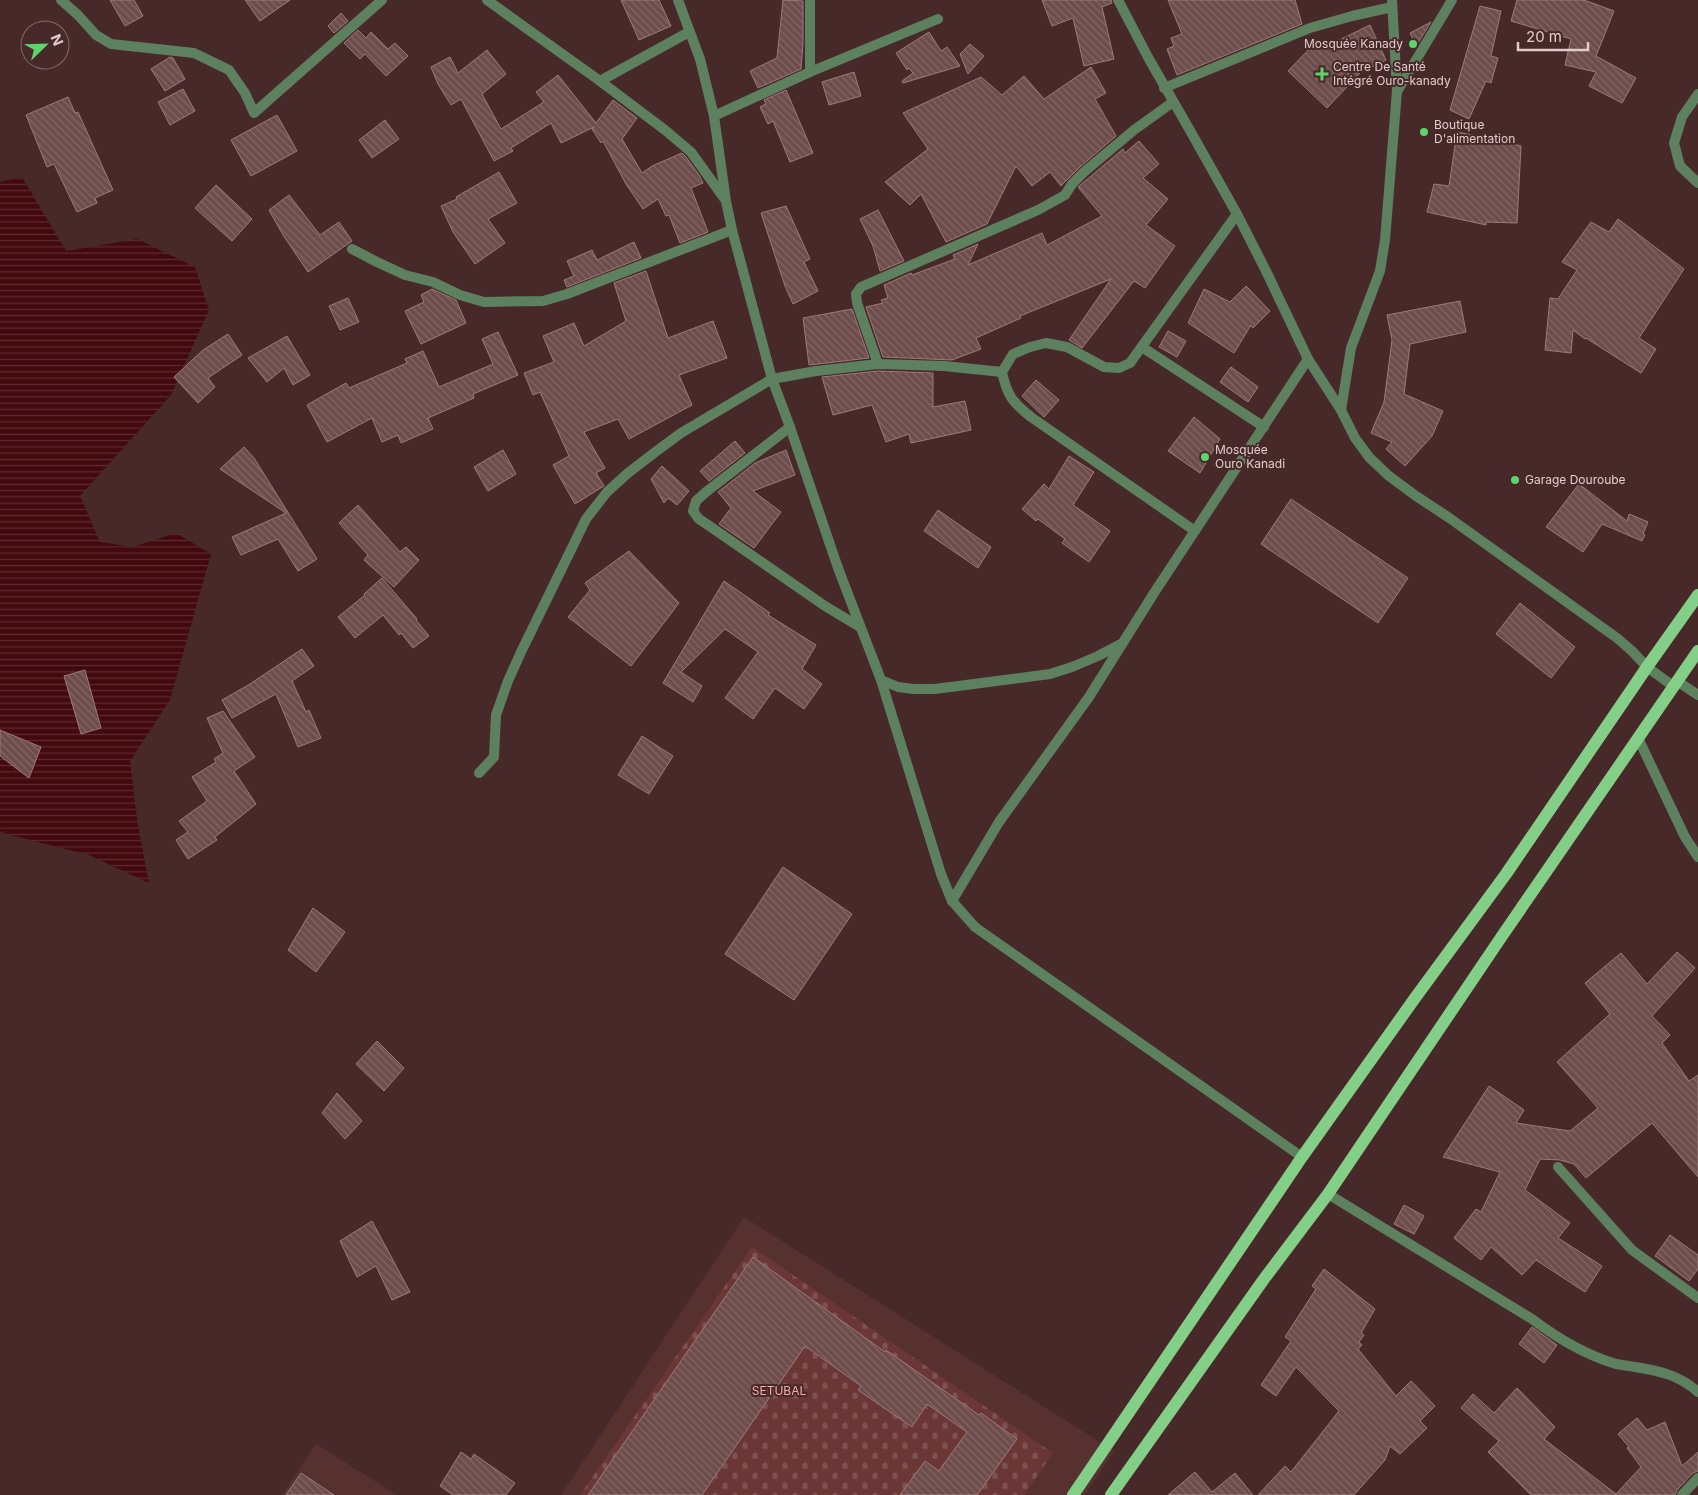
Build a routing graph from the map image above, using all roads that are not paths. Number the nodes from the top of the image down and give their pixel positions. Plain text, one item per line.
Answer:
1 (61, 0) edge
2 (382, 0) edge
3 (487, 0) edge
4 (678, 0) edge
5 (810, 0) edge
6 (1118, 0) edge
7 (1452, 0) edge
8 (1392, 4) edge
9 (938, 19) dead end
10 (689, 32) junction
11 (810, 72) junction
12 (600, 81) junction
13 (1164, 88) junction
14 (1397, 91) junction
15 (1698, 94) edge
16 (1173, 102) junction
17 (714, 116) junction
18 (1698, 183) edge
19 (726, 201) junction
20 (1237, 214) junction
21 (732, 230) junction
22 (352, 249) dead end
23 (1142, 347) junction
24 (1308, 359) junction
25 (878, 364) junction
26 (1002, 372) junction
27 (772, 379) junction
28 (1341, 410) junction
29 (790, 427) junction
30 (1264, 427) junction
31 (1195, 531) junction
32 (1698, 595) edge
33 (860, 627) junction
34 (1122, 643) junction
35 (1698, 651) edge
36 (1647, 667) junction
37 (881, 680) junction
38 (1675, 684) junction
39 (1698, 695) edge
40 (1638, 738) junction
41 (479, 773) dead end
42 (1698, 857) edge
43 (952, 901) junction
44 (1302, 1157) junction
45 (1558, 1168) dead end
46 (1328, 1194) junction
47 (1698, 1298) edge
48 (1698, 1392) edge
49 (1698, 1478) edge
50 (1073, 1495) edge
51 (1111, 1495) edge
52 (1682, 1495) edge

1 - 2 street
3 - 12 street
4 - 10 street
5 - 11 street
6 - 13 street
7 - 14 street
8 - 13 street
8 - 14 street
9 - 11 street
10 - 12 street
10 - 17 street
11 - 17 street
12 - 19 street
13 - 16 street
14 - 28 street
15 - 18 street
16 - 20 street
16 - 25 street
17 - 19 street
19 - 21 street
20 - 23 street
20 - 24 street
21 - 22 street
21 - 27 street
23 - 26 street
23 - 30 street
24 - 28 street
24 - 30 street
25 - 26 street
25 - 27 street
26 - 31 street
27 - 29 street
27 - 41 street
28 - 36 street
29 - 33 street
29 - 33 street
30 - 31 street
31 - 34 street
32 - 36 main road
33 - 37 street
34 - 37 street
34 - 43 street
35 - 38 main road
36 - 38 street
36 - 44 main road
37 - 43 street
38 - 39 street
38 - 40 main road
40 - 42 street
40 - 46 main road
43 - 44 street
44 - 50 main road
45 - 47 street
46 - 48 street
46 - 51 main road
49 - 52 street

